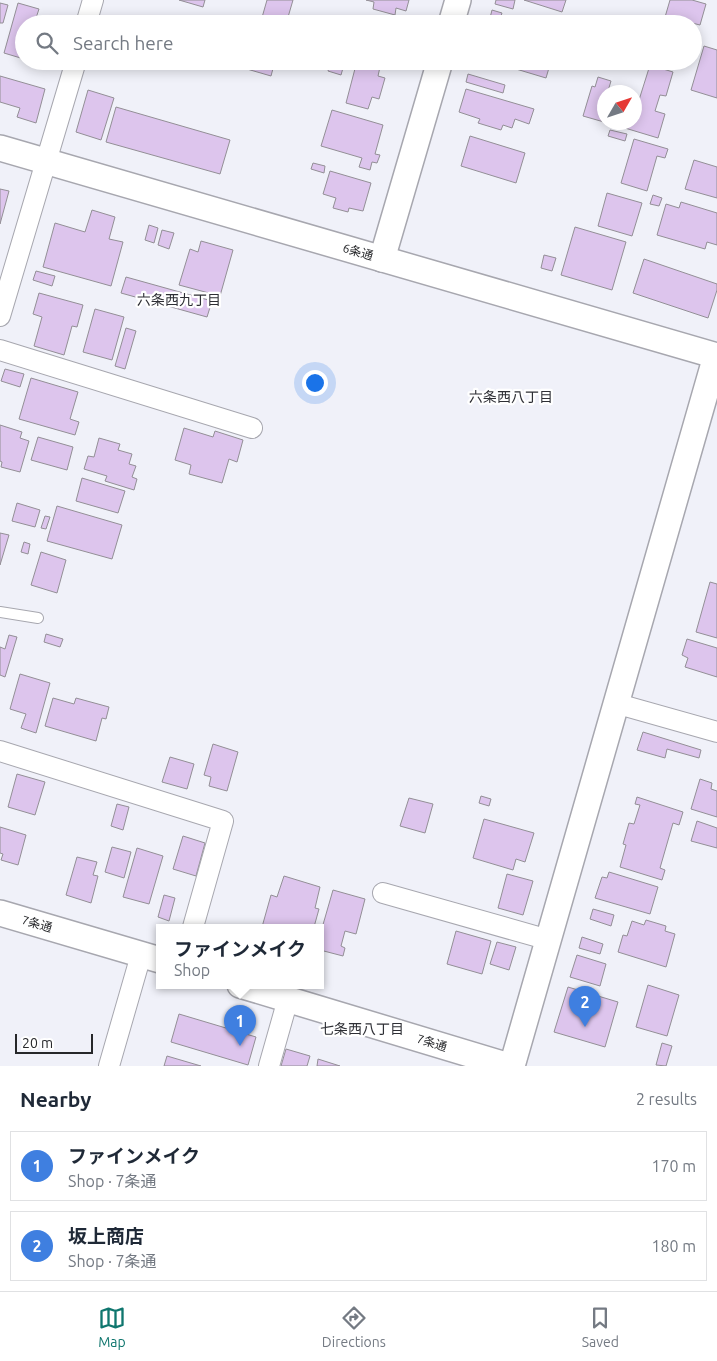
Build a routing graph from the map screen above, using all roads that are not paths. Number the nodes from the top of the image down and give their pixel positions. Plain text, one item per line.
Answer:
1 (93, 0) edge
2 (458, 0) edge
3 (89, 15) edge
4 (454, 15) edge
5 (73, 70) edge
6 (437, 70) edge
7 (0, 148) edge
8 (47, 162) junction
9 (382, 259) junction
10 (0, 316) edge
11 (0, 350) edge
12 (717, 355) edge
13 (252, 428) dead end
14 (0, 612) edge
15 (38, 618) dead end
16 (618, 704) junction
17 (717, 732) edge
18 (0, 751) edge
19 (383, 893) dead end
20 (0, 913) edge
21 (194, 924) edge
22 (548, 940) junction
23 (151, 958) edge
24 (254, 989) edge
25 (288, 999) junction
26 (109, 1066) edge
27 (269, 1066) edge
28 (511, 1066) edge

1 - 3 street
2 - 4 street
5 - 8 street
6 - 9 street
7 - 8 street, 6条通
8 - 9 street, 6条通
8 - 10 street
9 - 12 street, 6条通
11 - 13 street
12 - 16 street
14 - 15 lane
16 - 17 street
16 - 22 street
18 - 21 street
19 - 22 street
20 - 23 street, 7条通
22 - 28 street
23 - 26 street
24 - 25 street, 7条通
25 - 27 street
25 - 28 street, 7条通

